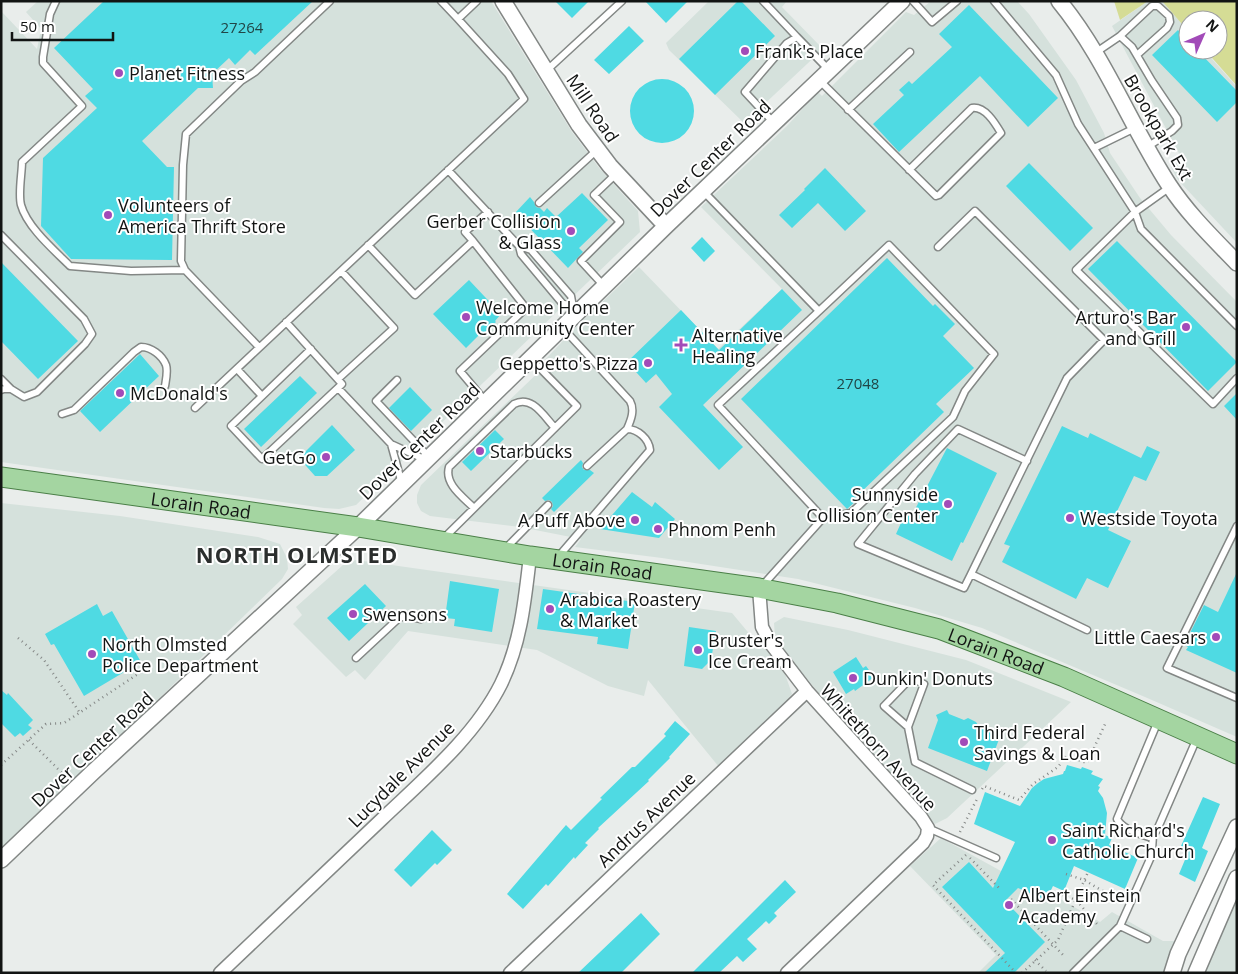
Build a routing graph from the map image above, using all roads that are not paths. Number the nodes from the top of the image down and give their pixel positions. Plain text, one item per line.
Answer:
1 (56, 1) edge
2 (330, 1) edge
3 (441, 1) edge
4 (477, 1) edge
5 (503, 1) edge
6 (622, 1) edge
7 (763, 1) edge
8 (902, 1) edge
9 (913, 1) edge
10 (957, 1) edge
11 (994, 1) edge
12 (1059, 1) edge
13 (458, 19) junction
14 (1120, 36) junction
15 (797, 37) junction
16 (910, 52) dead end
17 (1095, 52) junction
18 (1137, 55) junction
19 (546, 71) junction
20 (824, 75) junction
21 (848, 110) junction
22 (774, 123) junction
23 (1136, 128) junction
24 (1147, 147) junction
25 (1094, 148) junction
26 (598, 149) junction
27 (448, 170) junction
28 (909, 170) junction
29 (616, 173) junction
30 (1170, 187) junction
31 (703, 191) junction
32 (539, 203) dead end
33 (488, 212) junction
34 (1135, 212) junction
35 (666, 226) junction
36 (1, 235) edge
37 (473, 241) junction
38 (368, 245) junction
39 (519, 246) junction
40 (938, 247) dead end
41 (1237, 263) edge
42 (185, 270) junction
43 (341, 271) junction
44 (604, 286) junction
45 (575, 310) junction
46 (819, 311) junction
47 (286, 322) junction
48 (1237, 326) edge
49 (562, 327) junction
50 (259, 347) junction
51 (311, 349) junction
52 (530, 358) junction
53 (238, 368) junction
54 (1237, 378) edge
55 (1, 379) edge
56 (338, 379) junction
57 (397, 380) dead end
58 (165, 386) dead end
59 (338, 388) junction
60 (11, 389) junction
61 (1, 390) edge
62 (262, 396) junction
63 (486, 402) junction
64 (195, 408) dead end
65 (62, 414) dead end
66 (555, 428) junction
67 (627, 429) junction
68 (391, 444) junction
69 (428, 458) junction
70 (1026, 461) junction
71 (587, 466) dead end
72 (1, 478) edge
73 (402, 484) junction
74 (548, 505) dead end
75 (474, 508) junction
76 (823, 518) junction
77 (1237, 526) edge
78 (358, 527) junction
79 (1234, 540) edge
80 (441, 541) junction
81 (503, 551) junction
82 (530, 556) junction
83 (555, 559) junction
84 (970, 574) junction
85 (759, 588) junction
86 (422, 619) dead end
87 (1087, 630) dead end
88 (356, 658) dead end
89 (807, 691) junction
90 (1237, 698) edge
91 (1159, 719) junction
92 (908, 727) junction
93 (1198, 737) junction
94 (1237, 754) edge
95 (972, 790) dead end
96 (1237, 827) edge
97 (928, 828) junction
98 (1153, 835) junction
99 (996, 858) dead end
100 (1, 860) edge
101 (1237, 878) edge
102 (1120, 926) junction
103 (1147, 939) dead end
104 (220, 973) edge
105 (510, 973) edge
106 (788, 973) edge
107 (1073, 973) edge
108 (1172, 973) edge
109 (1196, 973) edge

1 - 42 lane
2 - 42 lane
3 - 13 lane
4 - 13 lane
5 - 19 street, Mill Road
6 - 19 lane
7 - 15 lane
8 - 20 street, Dover Center Road
9 - 10 lane
11 - 25 lane
12 - 17 street, Brookpark Ext
13 - 27 lane
14 - 17 lane
14 - 18 lane
14 - 18 lane
15 - 20 lane
15 - 22 lane
16 - 21 lane
17 - 23 street, Brookpark Ext
18 - 24 lane
19 - 26 street, Mill Road
20 - 21 lane
20 - 22 street, Dover Center Road
21 - 28 lane
22 - 31 street, Dover Center Road
23 - 24 street, Brookpark Ext
23 - 25 lane
24 - 30 street, Brookpark Ext
25 - 34 lane
26 - 29 street, Mill Road
26 - 32 lane
27 - 33 lane
27 - 38 lane
28 - 28 lane
29 - 35 street, Mill Road
29 - 44 lane
30 - 34 lane
30 - 41 street, Brookpark Ext
31 - 35 street, Dover Center Road
31 - 46 lane
33 - 37 lane
33 - 39 lane
34 - 48 lane
34 - 54 lane
35 - 44 street, Dover Center Road
36 - 60 lane
37 - 38 lane
37 - 63 lane
38 - 43 lane
39 - 45 lane
39 - 45 lane
40 - 70 lane
42 - 50 lane
43 - 47 lane
43 - 56 lane
44 - 45 street, Dover Center Road
45 - 49 street, Dover Center Road
46 - 76 lane
46 - 76 lane
47 - 50 lane
47 - 51 lane
49 - 52 street, Dover Center Road
49 - 67 lane
50 - 53 lane
51 - 56 lane
51 - 62 lane
52 - 63 street, Dover Center Road
52 - 66 lane
53 - 62 lane
53 - 64 lane
55 - 60 lane
56 - 59 lane
57 - 69 lane
58 - 65 lane
59 - 62 lane
59 - 68 lane
60 - 61 lane
63 - 69 street, Dover Center Road
66 - 75 lane
66 - 75 lane
67 - 71 lane
67 - 83 lane
68 - 69 lane
68 - 73 lane
69 - 73 street, Dover Center Road
70 - 84 lane
70 - 84 lane
72 - 78 main road, Lorain Road
73 - 78 street, Dover Center Road
74 - 81 lane
75 - 80 lane
76 - 85 lane
77 - 79 lane
78 - 80 main road, Lorain Road
78 - 100 street, Dover Center Road
79 - 90 lane
80 - 81 main road, Lorain Road
81 - 82 main road, Lorain Road
82 - 83 main road, Lorain Road
82 - 104 street, Lucydale Avenue
83 - 85 main road, Lorain Road
84 - 87 lane
85 - 89 street, Whitethorn Avenue
85 - 91 main road, Lorain Road
86 - 88 lane
89 - 97 street, Whitethorn Avenue
89 - 105 street, Andrus Avenue
91 - 93 main road, Lorain Road
91 - 98 lane
92 - 92 lane
92 - 95 lane
93 - 94 main road, Lorain Road
93 - 98 lane
96 - 108 street
97 - 99 lane
97 - 106 street, Whitethorn Avenue
98 - 102 lane
101 - 109 street
102 - 103 lane
102 - 107 lane

